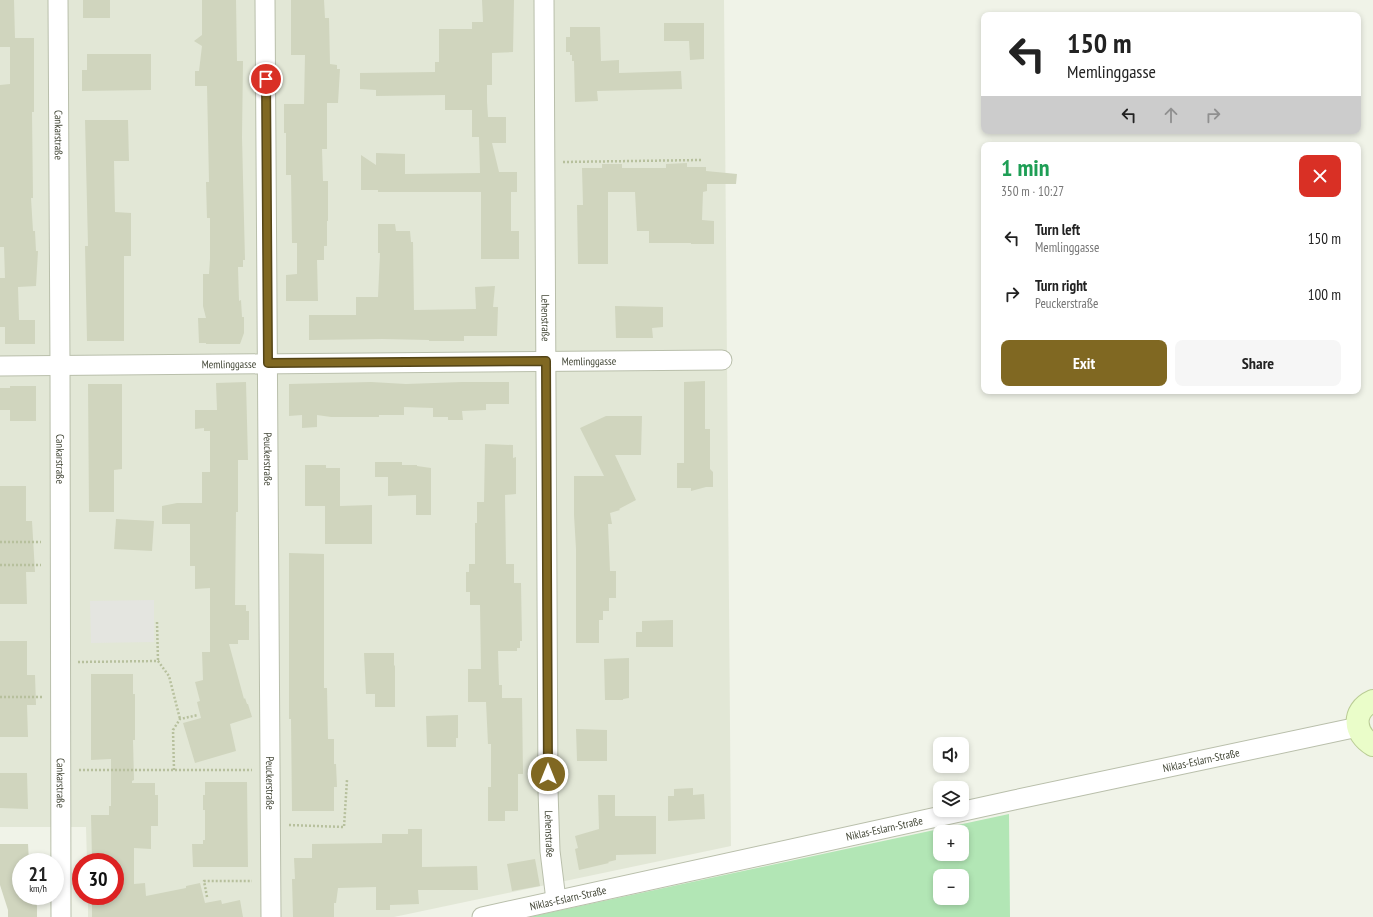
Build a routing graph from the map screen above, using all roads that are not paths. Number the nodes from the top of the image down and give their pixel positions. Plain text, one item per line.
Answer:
1 (58, 0) edge
2 (265, 0) edge
3 (544, 0) edge
4 (722, 360) dead end
5 (546, 361) junction
6 (268, 363) junction
7 (60, 365) junction
8 (0, 366) edge
9 (1373, 701) edge
10 (1358, 727) junction
11 (1373, 745) edge
12 (556, 900) junction
13 (61, 917) edge
14 (271, 917) edge
15 (482, 917) edge

1 - 7 street, Cankarstraße
2 - 6 street, Peuckerstraße
3 - 5 street, Lehenstraße
4 - 5 street, Memlinggasse
5 - 6 street, Memlinggasse
5 - 12 street, Lehenstraße
6 - 7 street, Memlinggasse
6 - 14 street, Peuckerstraße
7 - 8 street, Memlinggasse
7 - 13 street, Cankarstraße
9 - 10 street
10 - 11 street
10 - 12 street, Niklas-Eslarn-Straße
12 - 15 street, Niklas-Eslarn-Straße

